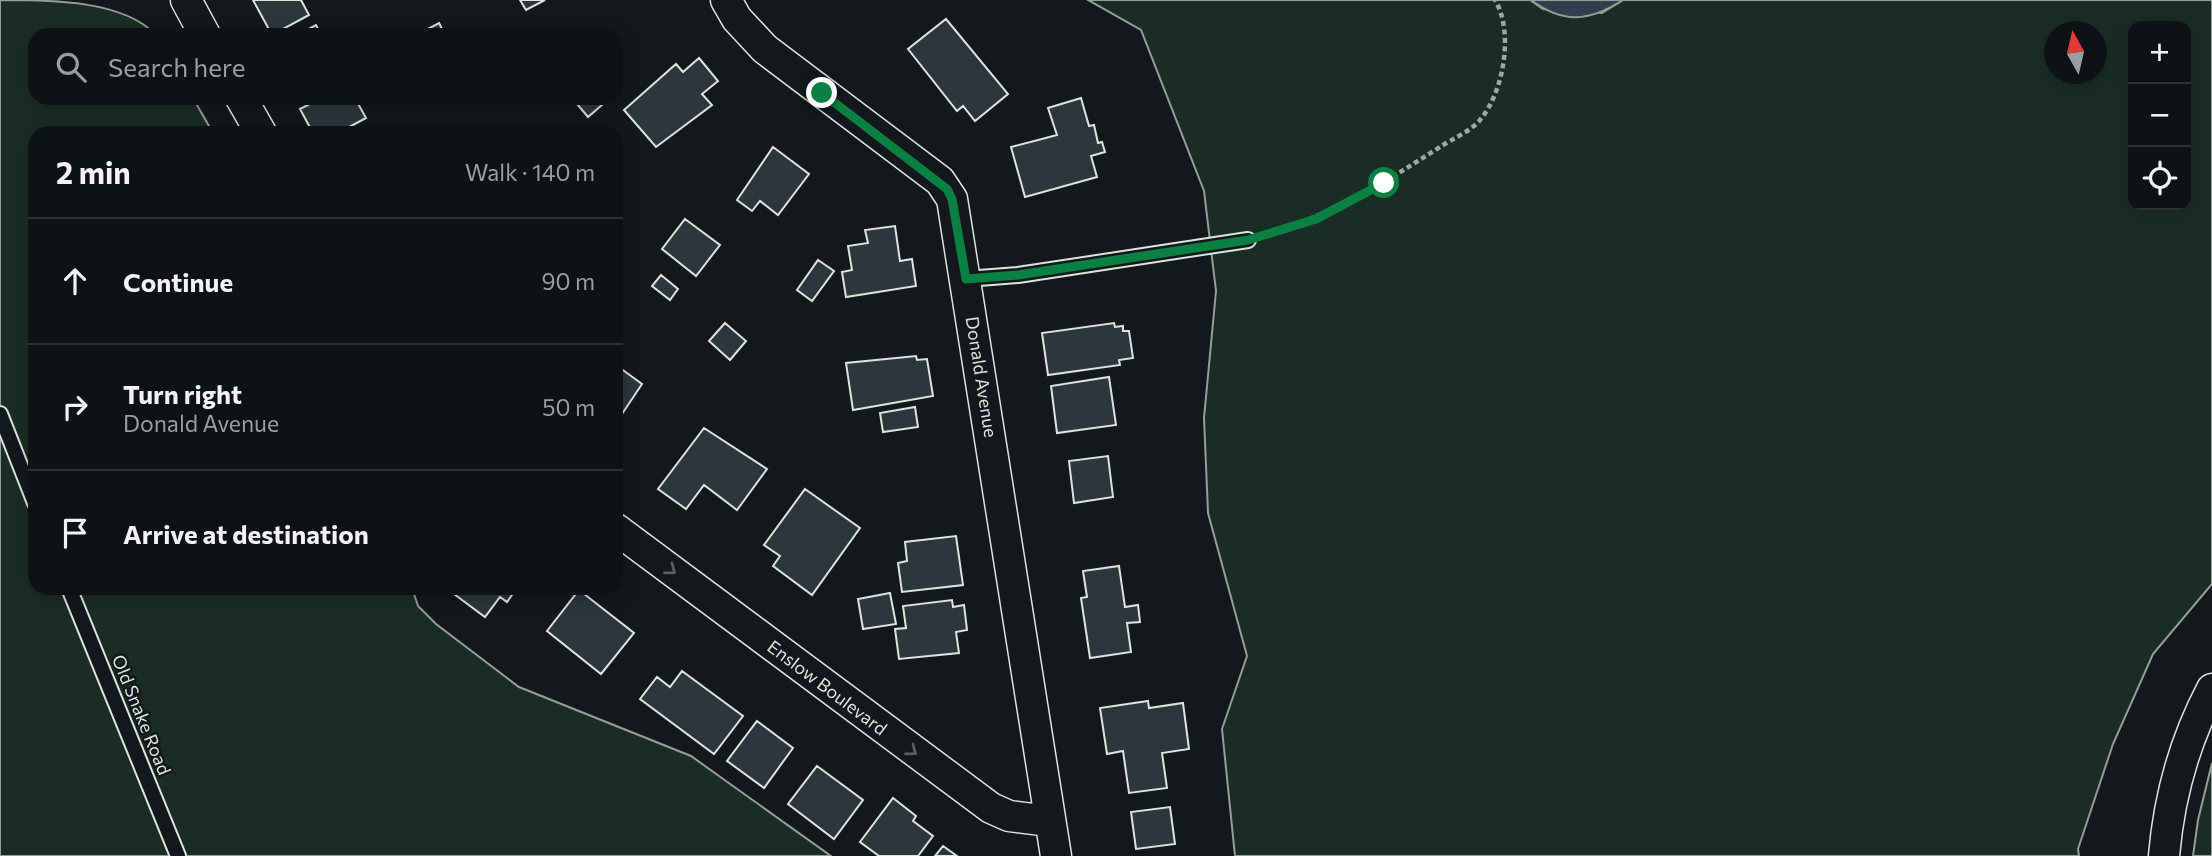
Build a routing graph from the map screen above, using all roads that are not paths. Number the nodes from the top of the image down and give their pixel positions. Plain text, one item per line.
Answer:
1 (186, 0) edge
2 (726, 0) edge
3 (201, 28) edge
4 (245, 105) edge
5 (257, 126) edge
6 (1248, 240) road end
7 (966, 279) junction
8 (0, 414) edge
9 (28, 485) edge
10 (623, 534) edge
11 (72, 595) edge
12 (2212, 689) edge
13 (1049, 821) junction
14 (178, 856) edge
15 (1056, 856) edge
16 (2164, 856) edge

1 - 3 street
2 - 7 street, Donald Avenue
4 - 5 street
6 - 7 lane
7 - 13 street, Donald Avenue
8 - 9 lane
10 -> 13 street, Enslow Boulevard
11 - 14 lane, Old Snake Road
12 - 16 street
13 - 15 street, Donald Avenue

